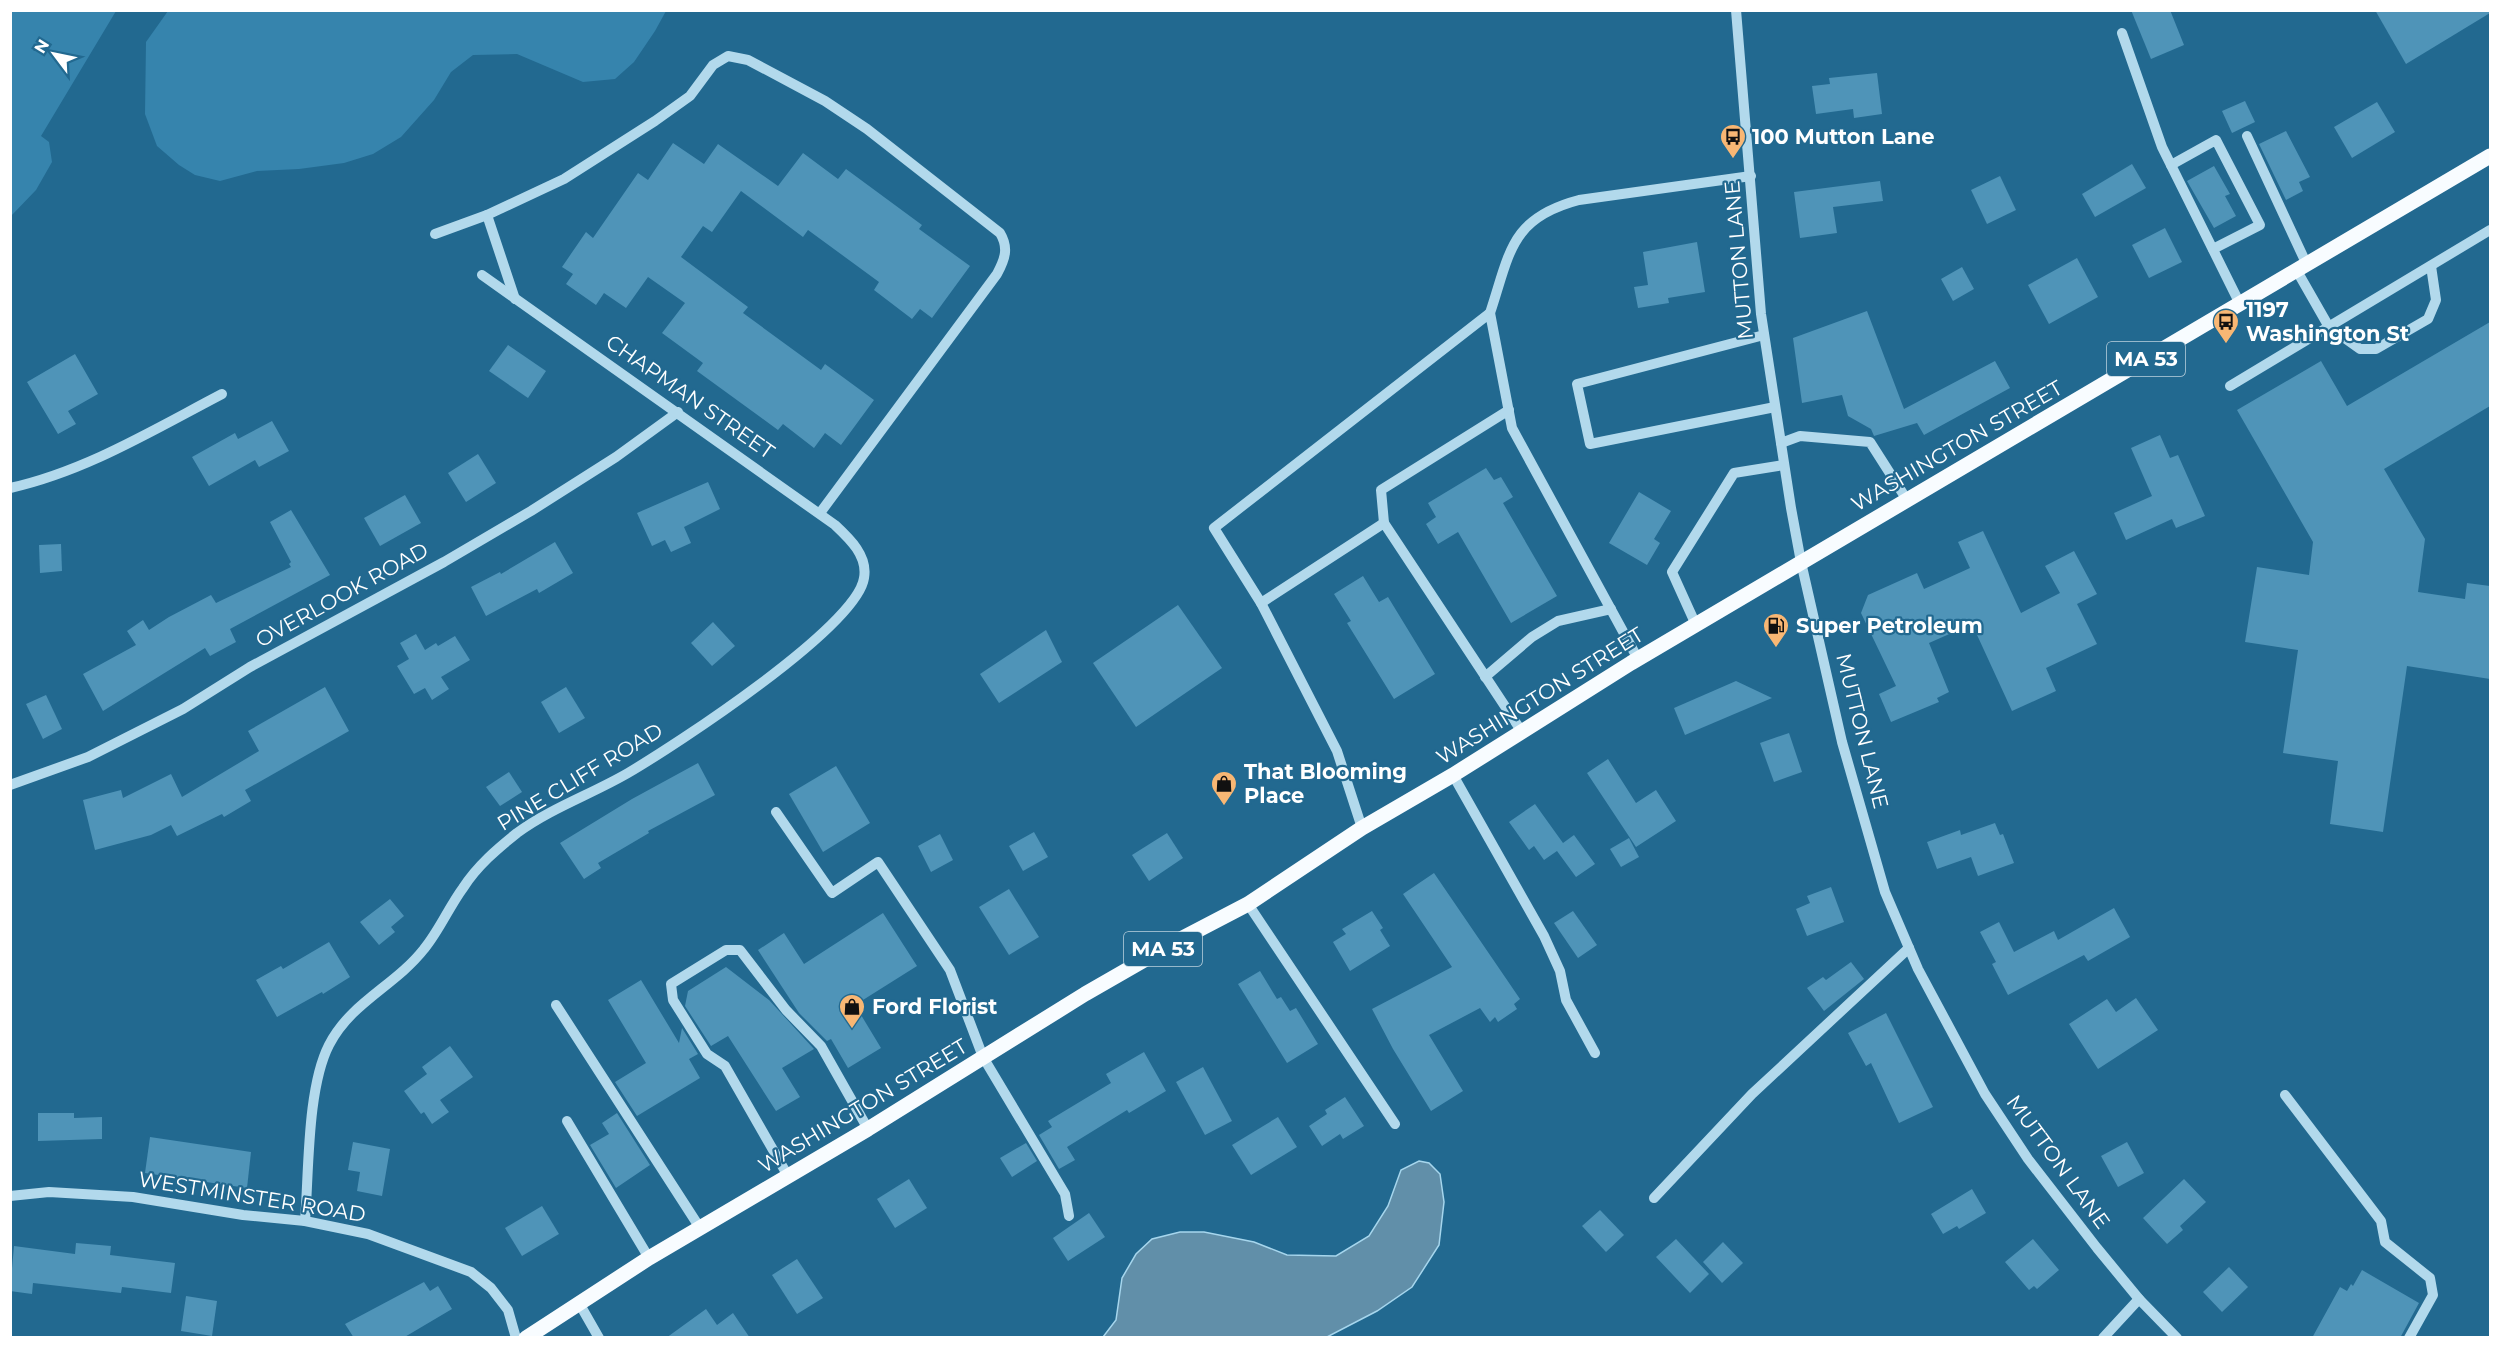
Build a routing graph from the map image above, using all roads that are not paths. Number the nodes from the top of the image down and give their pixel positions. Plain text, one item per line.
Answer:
1 (1736, 10) edge
2 (2122, 33) dead end
3 (2247, 136) dead end
4 (2490, 156) edge
5 (2171, 165) junction
6 (1751, 176) junction
7 (487, 215) junction
8 (2490, 230) edge
9 (435, 234) dead end
10 (2213, 249) junction
11 (2431, 266) junction
12 (2302, 268) junction
13 (482, 275) dead end
14 (515, 299) junction
15 (2240, 304) junction
16 (1490, 313) junction
17 (2329, 327) junction
18 (1764, 335) junction
19 (2230, 386) dead end
20 (222, 394) dead end
21 (1775, 407) junction
22 (1509, 410) junction
23 (678, 412) junction
24 (1781, 442) junction
25 (1784, 465) junction
26 (10, 488) edge
27 (1907, 500) junction
28 (820, 513) junction
29 (1384, 523) junction
30 (1801, 562) junction
31 (863, 563) joint
32 (1261, 603) junction
33 (1611, 609) junction
34 (1696, 625) junction
35 (1638, 659) junction
36 (1485, 677) junction
37 (1522, 732) junction
38 (1453, 775) junction
39 (10, 785) edge
40 (776, 812) dead end
41 (1362, 828) junction
42 (1248, 904) junction
43 (1909, 948) junction
44 (556, 1005) dead end
45 (1595, 1053) dead end
46 (983, 1057) junction
47 (2285, 1095) dead end
48 (567, 1121) dead end
49 (1395, 1124) dead end
50 (868, 1130) junction
51 (788, 1176) junction
52 (10, 1196) edge
53 (1654, 1198) dead end
54 (1069, 1216) dead end
55 (305, 1221) junction
56 (700, 1228) junction
57 (649, 1258) junction
58 (2139, 1299) junction
59 (579, 1303) junction
60 (516, 1338) edge
61 (526, 1338) edge
62 (599, 1338) edge
63 (2103, 1338) edge
64 (2177, 1338) edge
65 (2409, 1338) edge

1 - 6 street, MUTTON LANE
2 - 5 street
3 - 12 street
4 - 12 main road, WASHINGTON STREET / MA 53
5 - 10 street
5 - 10 street
6 - 16 street
6 - 18 street, MUTTON LANE
7 - 9 street
7 - 14 street
7 - 28 street
8 - 11 street
10 - 15 street
11 - 17 street
11 - 17 street
12 - 15 main road, WASHINGTON STREET / MA 53
12 - 17 street
13 - 14 street, CHAPMAN STREET
14 - 23 street, CHAPMAN STREET
15 - 27 main road, WASHINGTON STREET / MA 53
16 - 22 street
16 - 32 street
17 - 19 street
18 - 21 street, MUTTON LANE
18 - 21 street
20 - 26 street
21 - 24 street, MUTTON LANE
22 - 29 street
22 - 33 street
23 - 28 street, CHAPMAN STREET
23 - 39 street, OVERLOOK ROAD
24 - 25 street, MUTTON LANE
24 - 27 street
25 - 30 street, MUTTON LANE
25 - 34 street
27 - 30 main road, WASHINGTON STREET / MA 53
28 - 31 street, CHAPMAN STREET
29 - 32 street
29 - 36 street
30 - 34 main road, WASHINGTON STREET / MA 53
30 - 43 street, MUTTON LANE
31 - 55 street, PINE CLIFF ROAD
32 - 41 street
33 - 35 street
33 - 36 street
34 - 35 main road, WASHINGTON STREET / MA 53
35 - 37 main road, WASHINGTON STREET / MA 53
36 - 37 street
37 - 38 main road, WASHINGTON STREET / MA 53
38 - 41 main road, WASHINGTON STREET / MA 53
38 - 45 street
40 - 46 street
41 - 42 main road, WASHINGTON STREET / MA 53
42 - 46 main road, WASHINGTON STREET / MA 53
42 - 49 street
43 - 53 street
43 - 58 street, MUTTON LANE
44 - 56 street
46 - 50 main road, WASHINGTON STREET / MA 53
46 - 54 street
47 - 65 street
48 - 57 street
50 - 51 main road, WASHINGTON STREET / MA 53
50 - 51 street
51 - 56 main road, WASHINGTON STREET / MA 53
52 - 55 street, WESTMINSTER ROAD
55 - 60 street, WESTMINSTER ROAD
56 - 57 main road, WASHINGTON STREET / MA 53
57 - 59 main road, WASHINGTON STREET / MA 53
58 - 63 street
58 - 64 street, MUTTON LANE
59 - 61 main road, WASHINGTON STREET / MA 53
59 - 62 street

